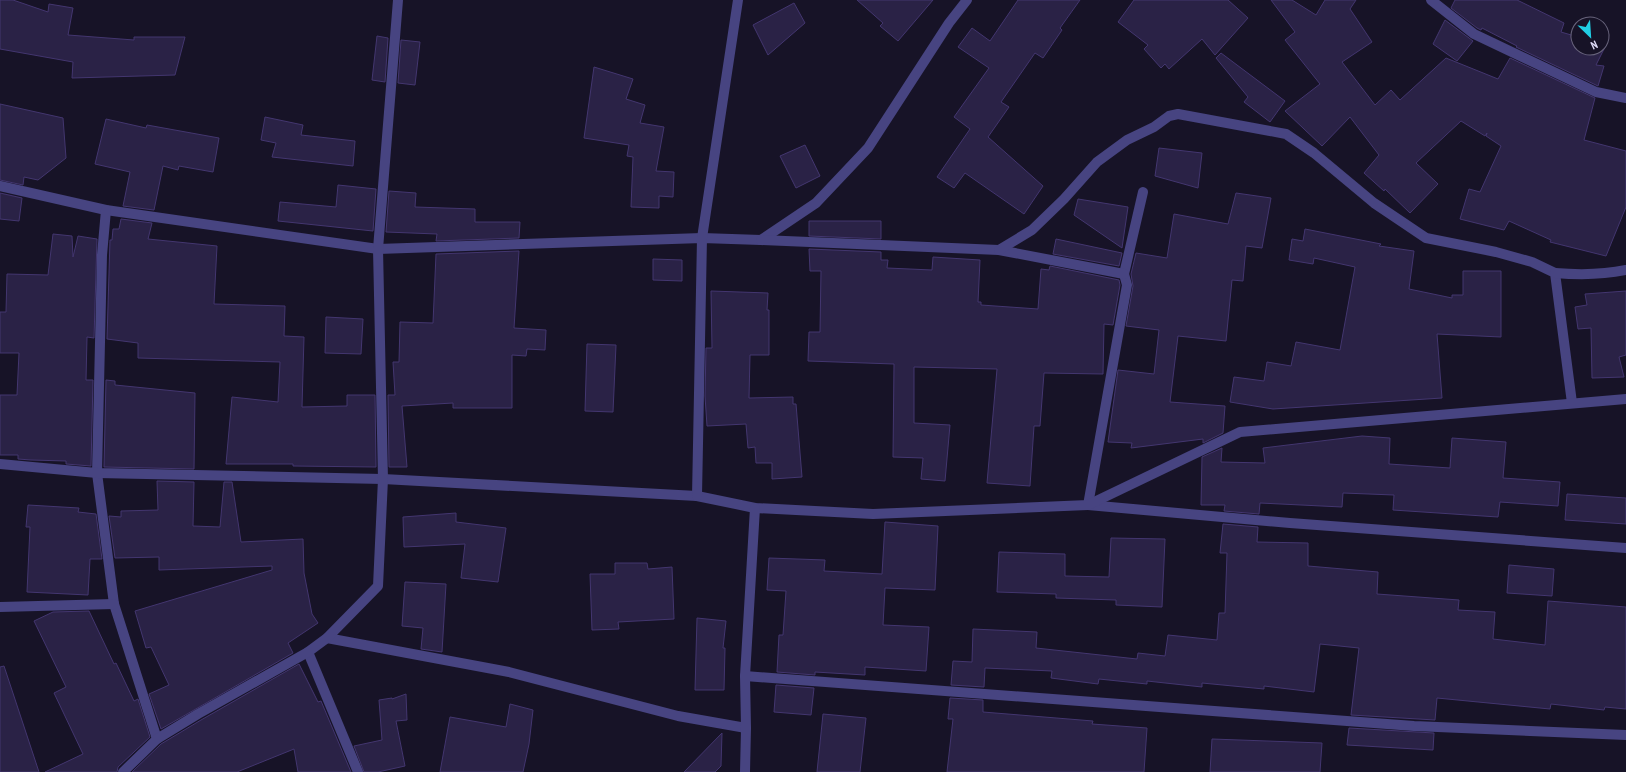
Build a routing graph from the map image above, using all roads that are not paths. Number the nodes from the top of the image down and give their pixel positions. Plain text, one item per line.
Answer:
1 (398, 0) edge
2 (738, 0) edge
3 (967, 0) edge
4 (1431, 0) edge
5 (1626, 98) edge
6 (0, 186) edge
7 (1143, 192) dead end
8 (106, 210) junction
9 (702, 238) junction
10 (761, 240) junction
11 (378, 249) junction
12 (999, 250) junction
13 (1626, 270) edge
14 (1555, 273) junction
15 (1124, 274) junction
16 (1626, 399) edge
17 (1572, 403) junction
18 (0, 464) edge
19 (97, 473) junction
20 (383, 479) junction
21 (697, 496) junction
22 (1088, 505) junction
23 (755, 508) junction
24 (1626, 548) edge
25 (114, 604) junction
26 (0, 607) edge
27 (326, 638) junction
28 (308, 652) junction
29 (745, 676) junction
30 (746, 728) junction
31 (1626, 735) edge
32 (157, 740) junction
33 (123, 772) edge
34 (358, 772) edge
35 (745, 772) edge

1 - 11 street
2 - 9 street
3 - 10 street
4 - 5 street
6 - 8 street
7 - 15 street
8 - 11 street
8 - 19 street
9 - 10 street
9 - 11 street
9 - 21 street
10 - 12 street
11 - 20 street
12 - 14 street
12 - 15 street
13 - 14 street
14 - 17 street
15 - 22 street
16 - 17 street
17 - 22 street
18 - 19 street
19 - 20 street
19 - 25 street
20 - 21 street
20 - 27 street
21 - 23 street
22 - 23 street
22 - 24 street
23 - 29 street
25 - 26 street
25 - 32 street
27 - 28 street
27 - 30 street
28 - 32 street
28 - 34 street
29 - 30 street
29 - 31 street
30 - 35 street
32 - 33 street

